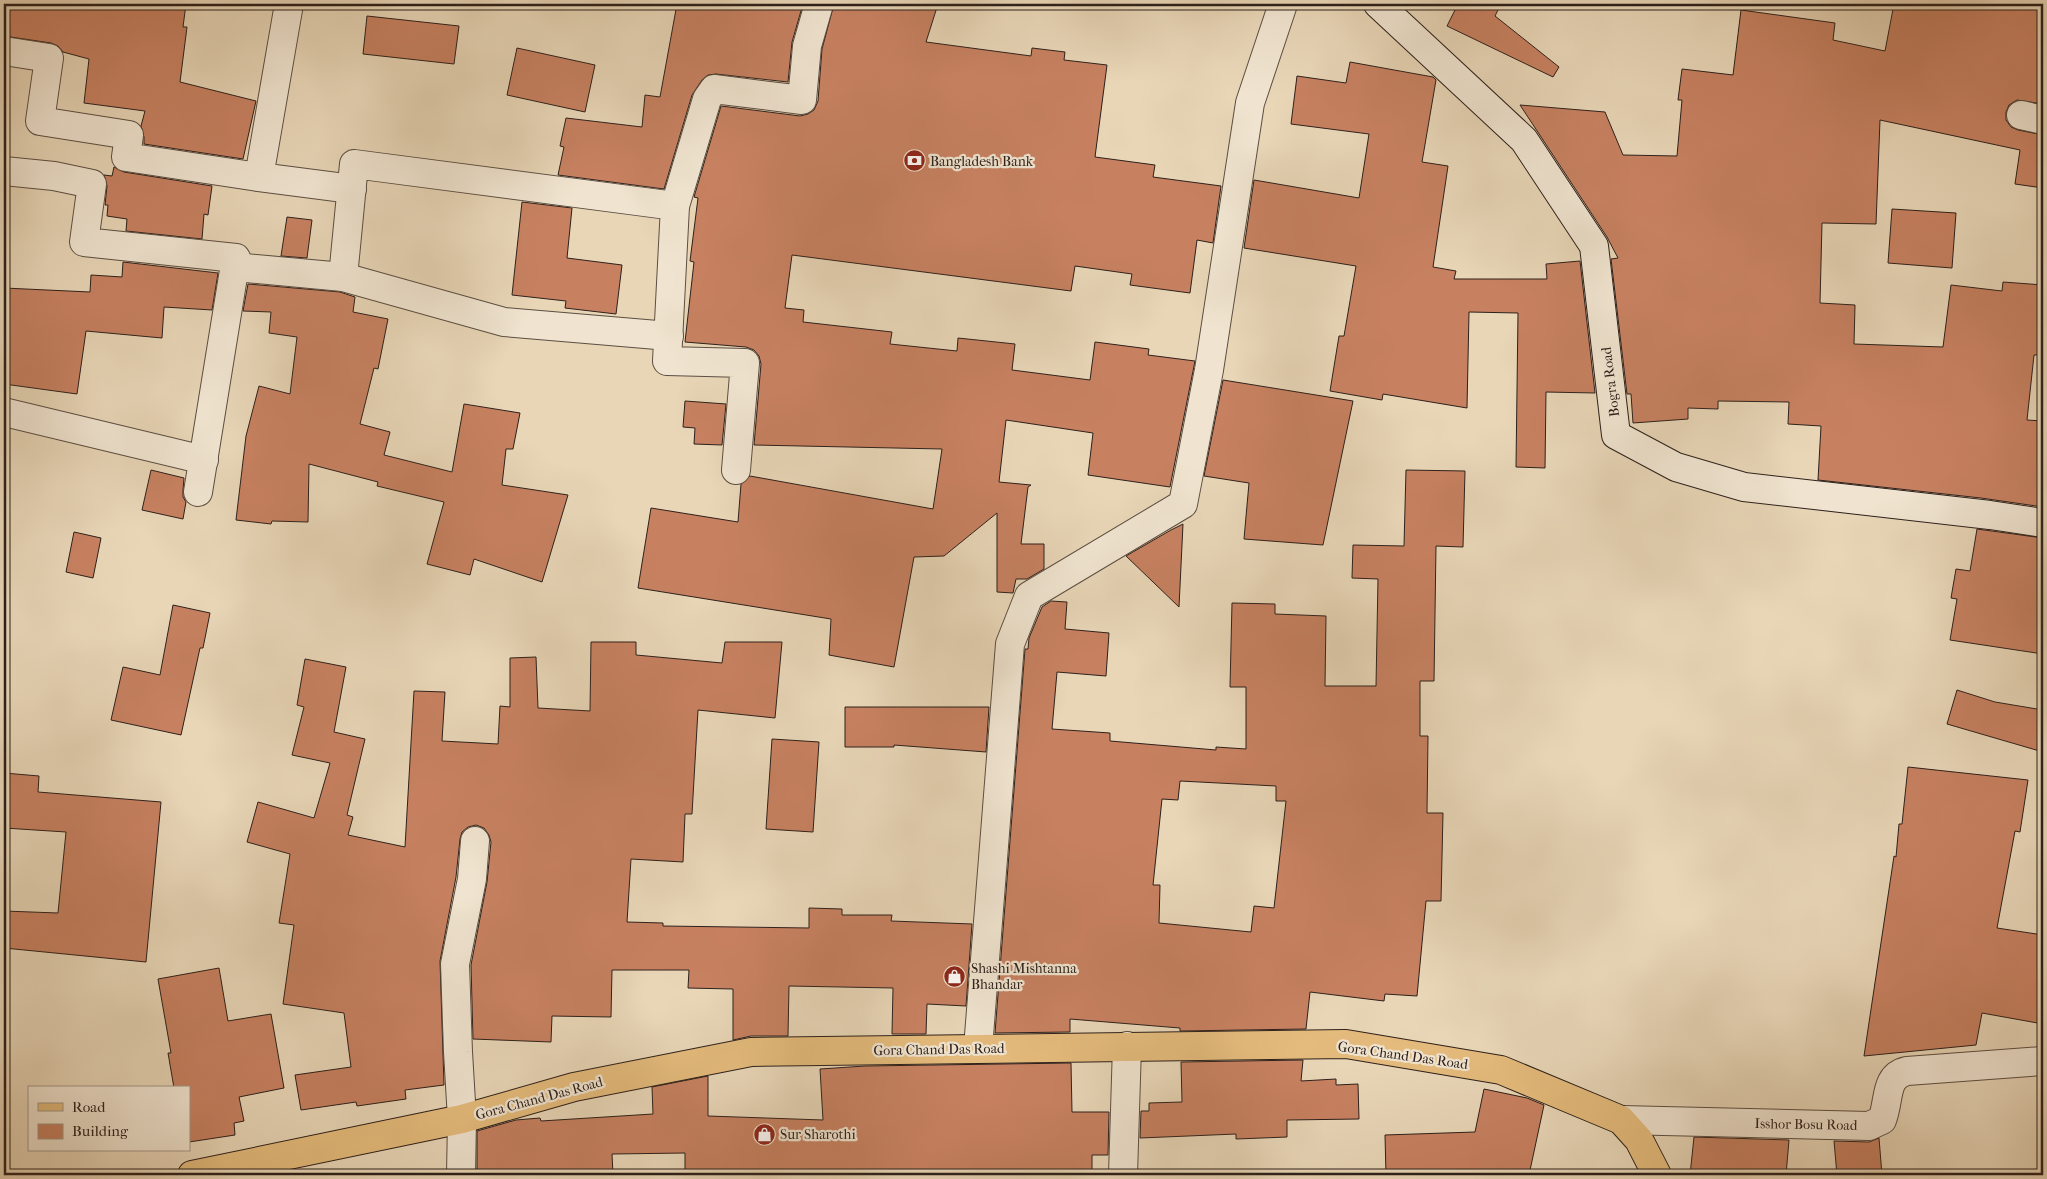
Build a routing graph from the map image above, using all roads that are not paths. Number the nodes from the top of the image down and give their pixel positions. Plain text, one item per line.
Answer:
1 (289, 4) edge
2 (818, 4) edge
3 (1284, 4) edge
4 (1378, 4) edge
5 (4, 51) edge
6 (4, 171) edge
7 (259, 177) junction
8 (352, 189) junction
9 (675, 206) junction
10 (235, 267) junction
11 (343, 277) junction
12 (668, 336) junction
13 (4, 412) edge
14 (204, 460) junction
15 (736, 470) dead end
16 (198, 492) dead end
17 (2043, 523) edge
18 (475, 841) dead end
19 (1127, 1046) junction
20 (978, 1048) junction
21 (2043, 1061) edge
22 (462, 1119) junction
23 (1621, 1120) junction
24 (192, 1175) edge
25 (461, 1175) edge
26 (1123, 1175) edge
27 (1657, 1175) edge

1 - 7 street
2 - 9 street
3 - 20 street
4 - 17 street, Bogra Road
5 - 7 street
6 - 10 street
7 - 8 street
8 - 9 street
8 - 11 street
9 - 12 street
10 - 11 street
10 - 14 street
11 - 12 street
12 - 15 street
13 - 14 street
14 - 16 street
18 - 22 street
19 - 20 main road, Gora Chand Das Road
19 - 23 main road, Gora Chand Das Road
19 - 26 street
20 - 22 main road, Gora Chand Das Road
21 - 23 street, Isshor Bosu Road
22 - 24 main road, Gora Chand Das Road
22 - 25 street
23 - 27 main road, Gora Chand Das Road

